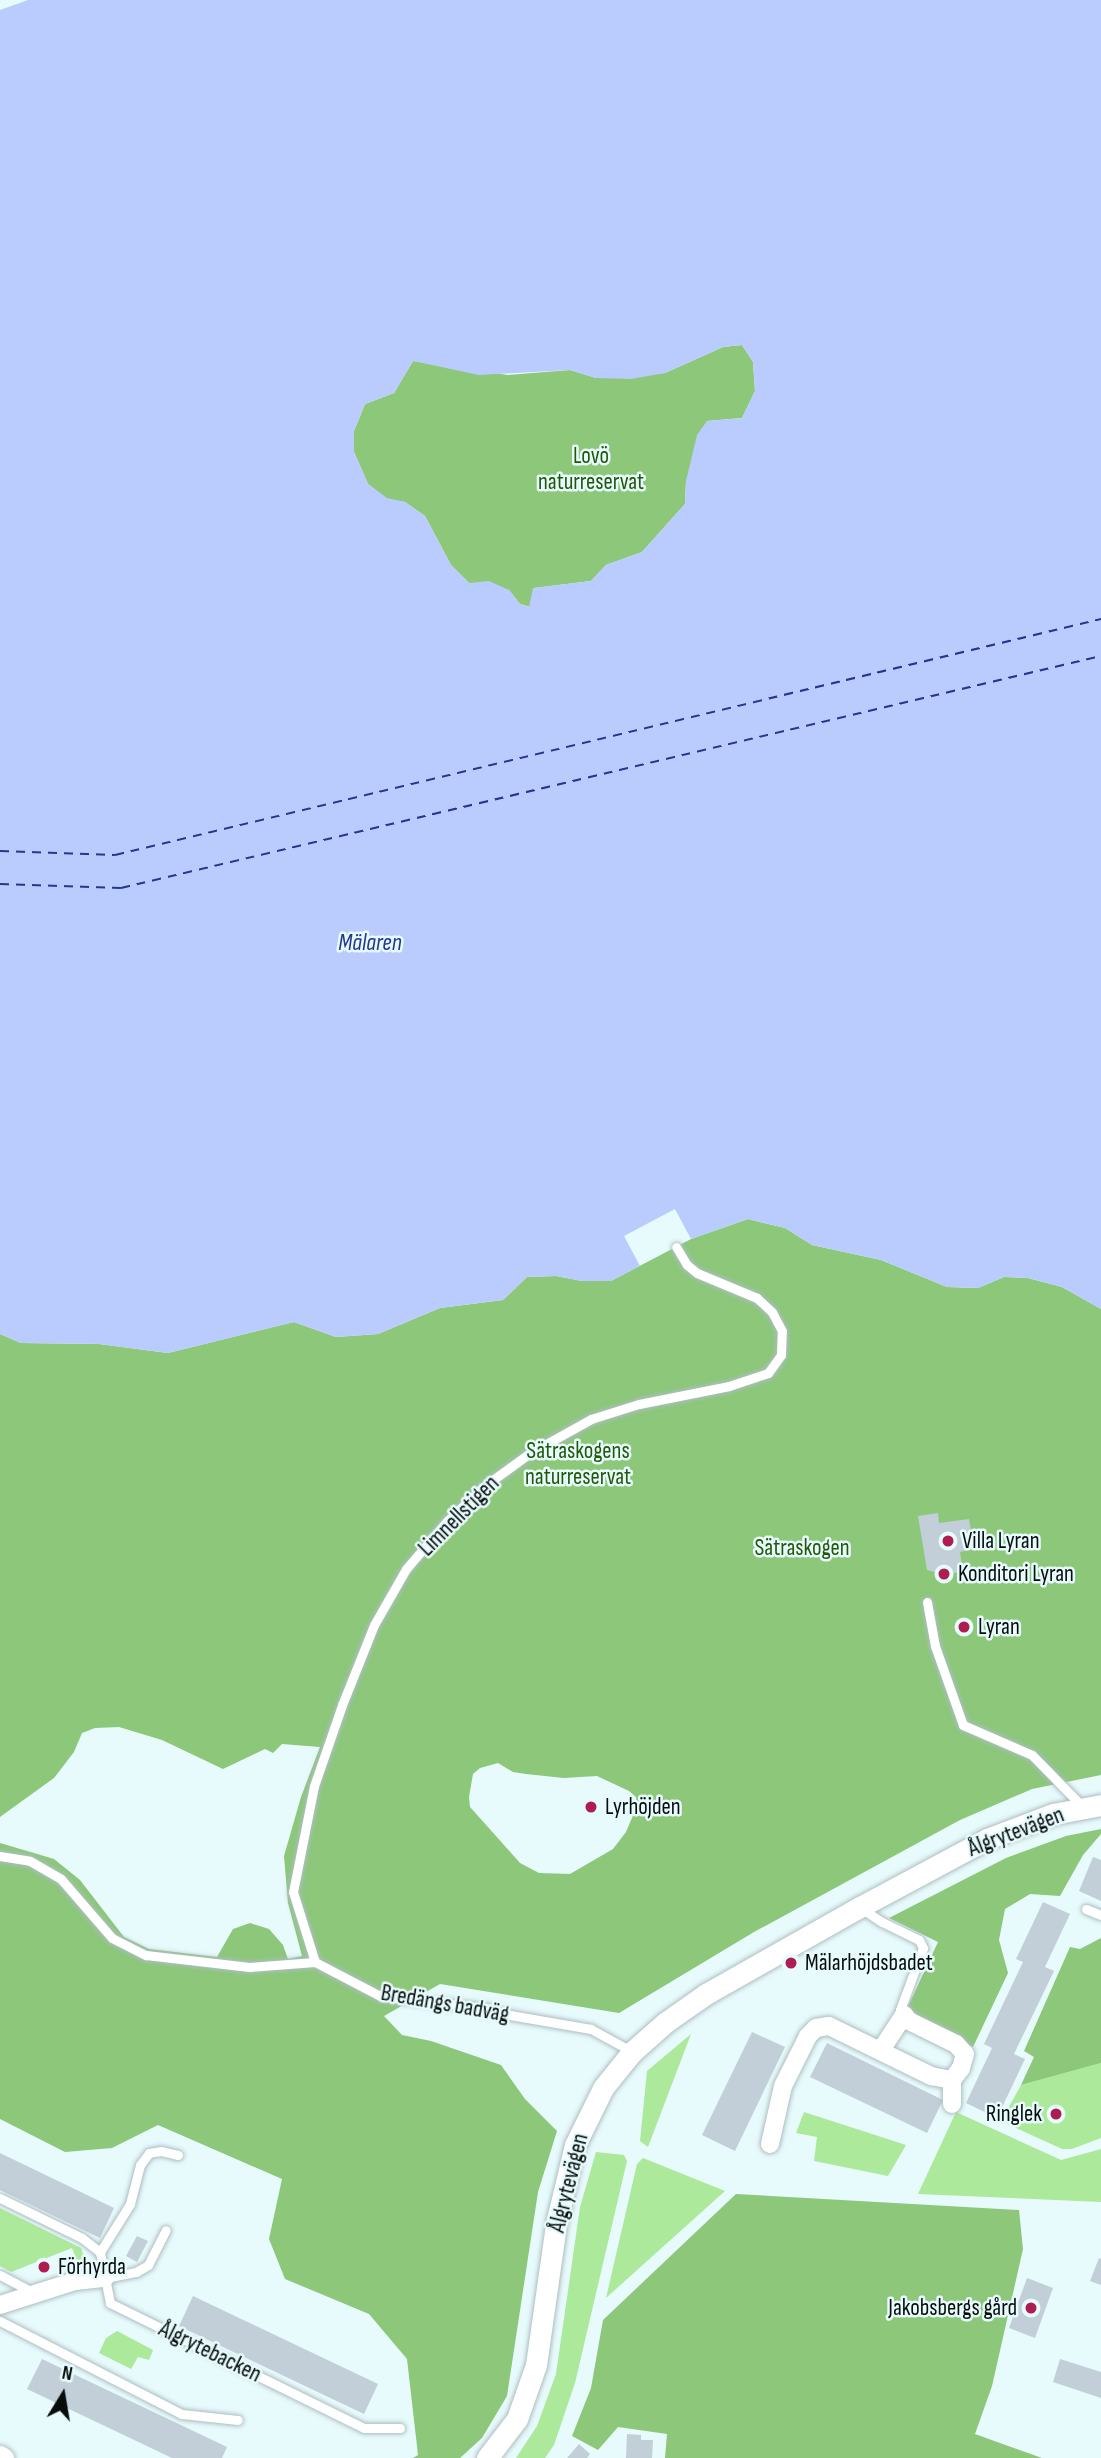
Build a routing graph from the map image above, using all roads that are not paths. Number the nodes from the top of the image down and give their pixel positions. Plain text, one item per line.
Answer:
1 (676, 1247) dead end
2 (928, 1602) dead end
3 (1092, 1806) edge
4 (0, 1856) edge
5 (860, 1907) junction
6 (1086, 1909) dead end
7 (1101, 1915) edge
8 (315, 1962) junction
9 (904, 2015) junction
10 (881, 2050) junction
11 (632, 2052) junction
12 (952, 2080) junction
13 (952, 2104) dead end
14 (770, 2144) dead end
15 (178, 2155) dead end
16 (0, 2198) edge
17 (166, 2230) dead end
18 (100, 2252) junction
19 (0, 2275) edge
20 (105, 2278) junction
21 (35, 2293) junction
22 (0, 2305) edge
23 (0, 2321) edge
24 (238, 2420) dead end
25 (400, 2428) dead end
26 (487, 2458) edge

1 - 8 lane, Limnellstigen
2 - 3 lane
3 - 5 street, Ålgrytevägen
4 - 8 lane
5 - 9 lane
5 - 11 street, Ålgrytevägen
6 - 7 lane
8 - 11 lane, Bredängs badväg
9 - 10 street
9 - 12 street
10 - 12 street
10 - 14 street
11 - 26 street, Ålgrytevägen
12 - 13 street
15 - 18 lane
16 - 18 lane
17 - 20 lane
18 - 20 lane
19 - 21 lane
20 - 21 street
20 - 25 lane, Ålgrytebacken
21 - 22 street
23 - 24 lane

